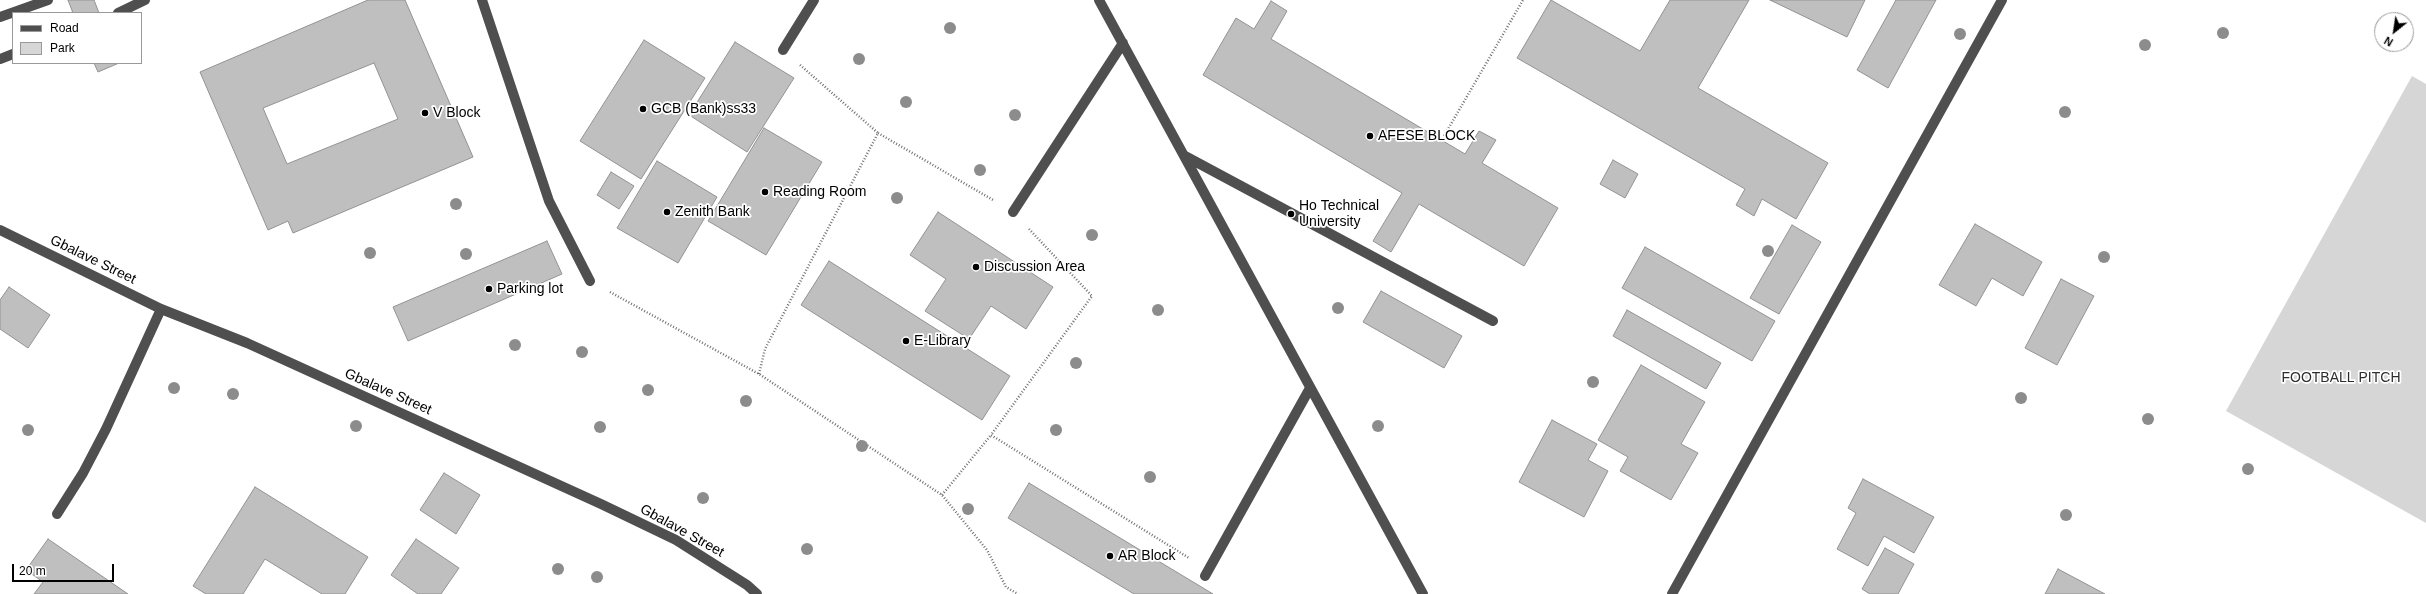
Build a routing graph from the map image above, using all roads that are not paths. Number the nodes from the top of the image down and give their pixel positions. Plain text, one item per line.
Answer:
1 (48, 0) edge
2 (145, 0) edge
3 (482, 0) edge
4 (814, 0) edge
5 (1099, 0) edge
6 (2002, 0) edge
7 (14, 12) edge
8 (120, 12) edge
9 (12, 13) edge
10 (0, 17) edge
11 (1123, 43) junction
12 (783, 50) road end
13 (12, 54) edge
14 (0, 59) edge
15 (1185, 156) junction
16 (1013, 212) road end
17 (0, 230) edge
18 (590, 281) road end
19 (161, 309) junction
20 (1493, 321) dead end
21 (1310, 388) junction
22 (57, 514) dead end
23 (1207, 573) road end
24 (757, 594) edge
25 (1423, 594) edge
26 (1672, 594) edge

1 - 7 street
2 - 8 street
3 - 18 street
4 - 12 street
5 - 11 street
6 - 26 street
9 - 10 street
11 - 15 street
11 - 16 street
13 - 14 street
15 - 20 street
15 - 21 street
17 - 19 street, Gbalave Street
19 - 22 street
19 - 24 street, Gbalave Street
21 - 23 street
21 - 25 street

